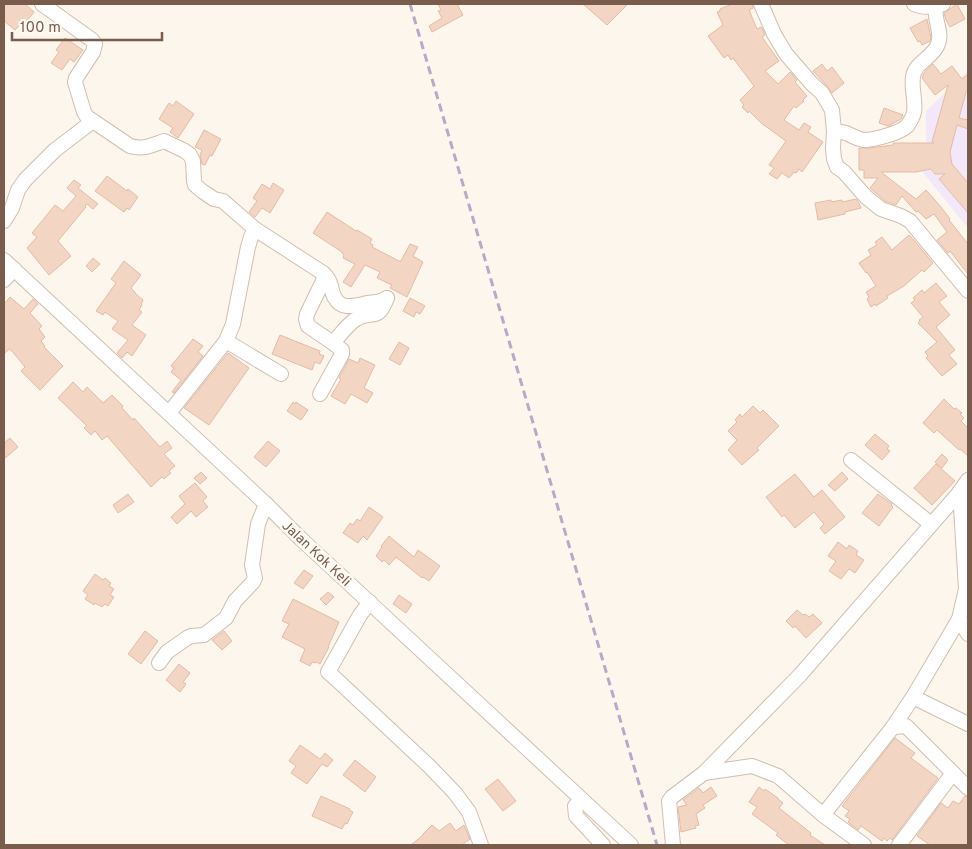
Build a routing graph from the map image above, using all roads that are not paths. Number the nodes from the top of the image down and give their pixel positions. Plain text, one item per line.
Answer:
1 (42, 4) edge
2 (761, 4) edge
3 (914, 4) edge
4 (940, 5) edge
5 (93, 121) junction
6 (834, 131) junction
7 (4, 221) edge
8 (255, 230) junction
9 (4, 260) edge
10 (14, 269) junction
11 (323, 273) junction
12 (4, 280) edge
13 (968, 291) edge
14 (226, 342) junction
15 (333, 343) junction
16 (281, 374) dead end
17 (320, 394) dead end
18 (170, 414) junction
19 (851, 460) dead end
20 (964, 486) edge
21 (266, 504) junction
22 (932, 524) junction
23 (967, 588) edge
24 (370, 602) junction
25 (959, 619) junction
26 (968, 634) edge
27 (159, 663) dead end
28 (913, 696) junction
29 (900, 722) junction
30 (968, 724) edge
31 (704, 773) junction
32 (953, 774) junction
33 (968, 788) edge
34 (582, 800) junction
35 (823, 814) junction
36 (481, 845) edge
37 (603, 845) edge
38 (631, 845) edge
39 (673, 845) edge
40 (864, 845) edge
41 (899, 845) edge

1 - 5 street
2 - 6 street
3 - 4 street
4 - 6 street
5 - 7 street
5 - 8 street
6 - 13 street
8 - 11 street
8 - 14 street
9 - 10 street, Jalan Kok Keli
10 - 12 street
10 - 18 street, Jalan Kok Keli
11 - 15 street
11 - 15 street
14 - 16 street
14 - 18 street
15 - 17 street
18 - 21 street, Jalan Kok Keli
19 - 22 street
20 - 22 street
20 - 23 street
21 - 24 street, Jalan Kok Keli
21 - 27 street
22 - 31 street
23 - 25 street
24 - 34 street, Jalan Kok Keli
24 - 36 street
25 - 26 street
25 - 28 street
28 - 29 street
28 - 30 street
29 - 32 street
29 - 35 street
31 - 35 street
31 - 39 street
32 - 33 street
32 - 41 street
34 - 37 street
34 - 38 street, Jalan Kok Keli
35 - 40 street

